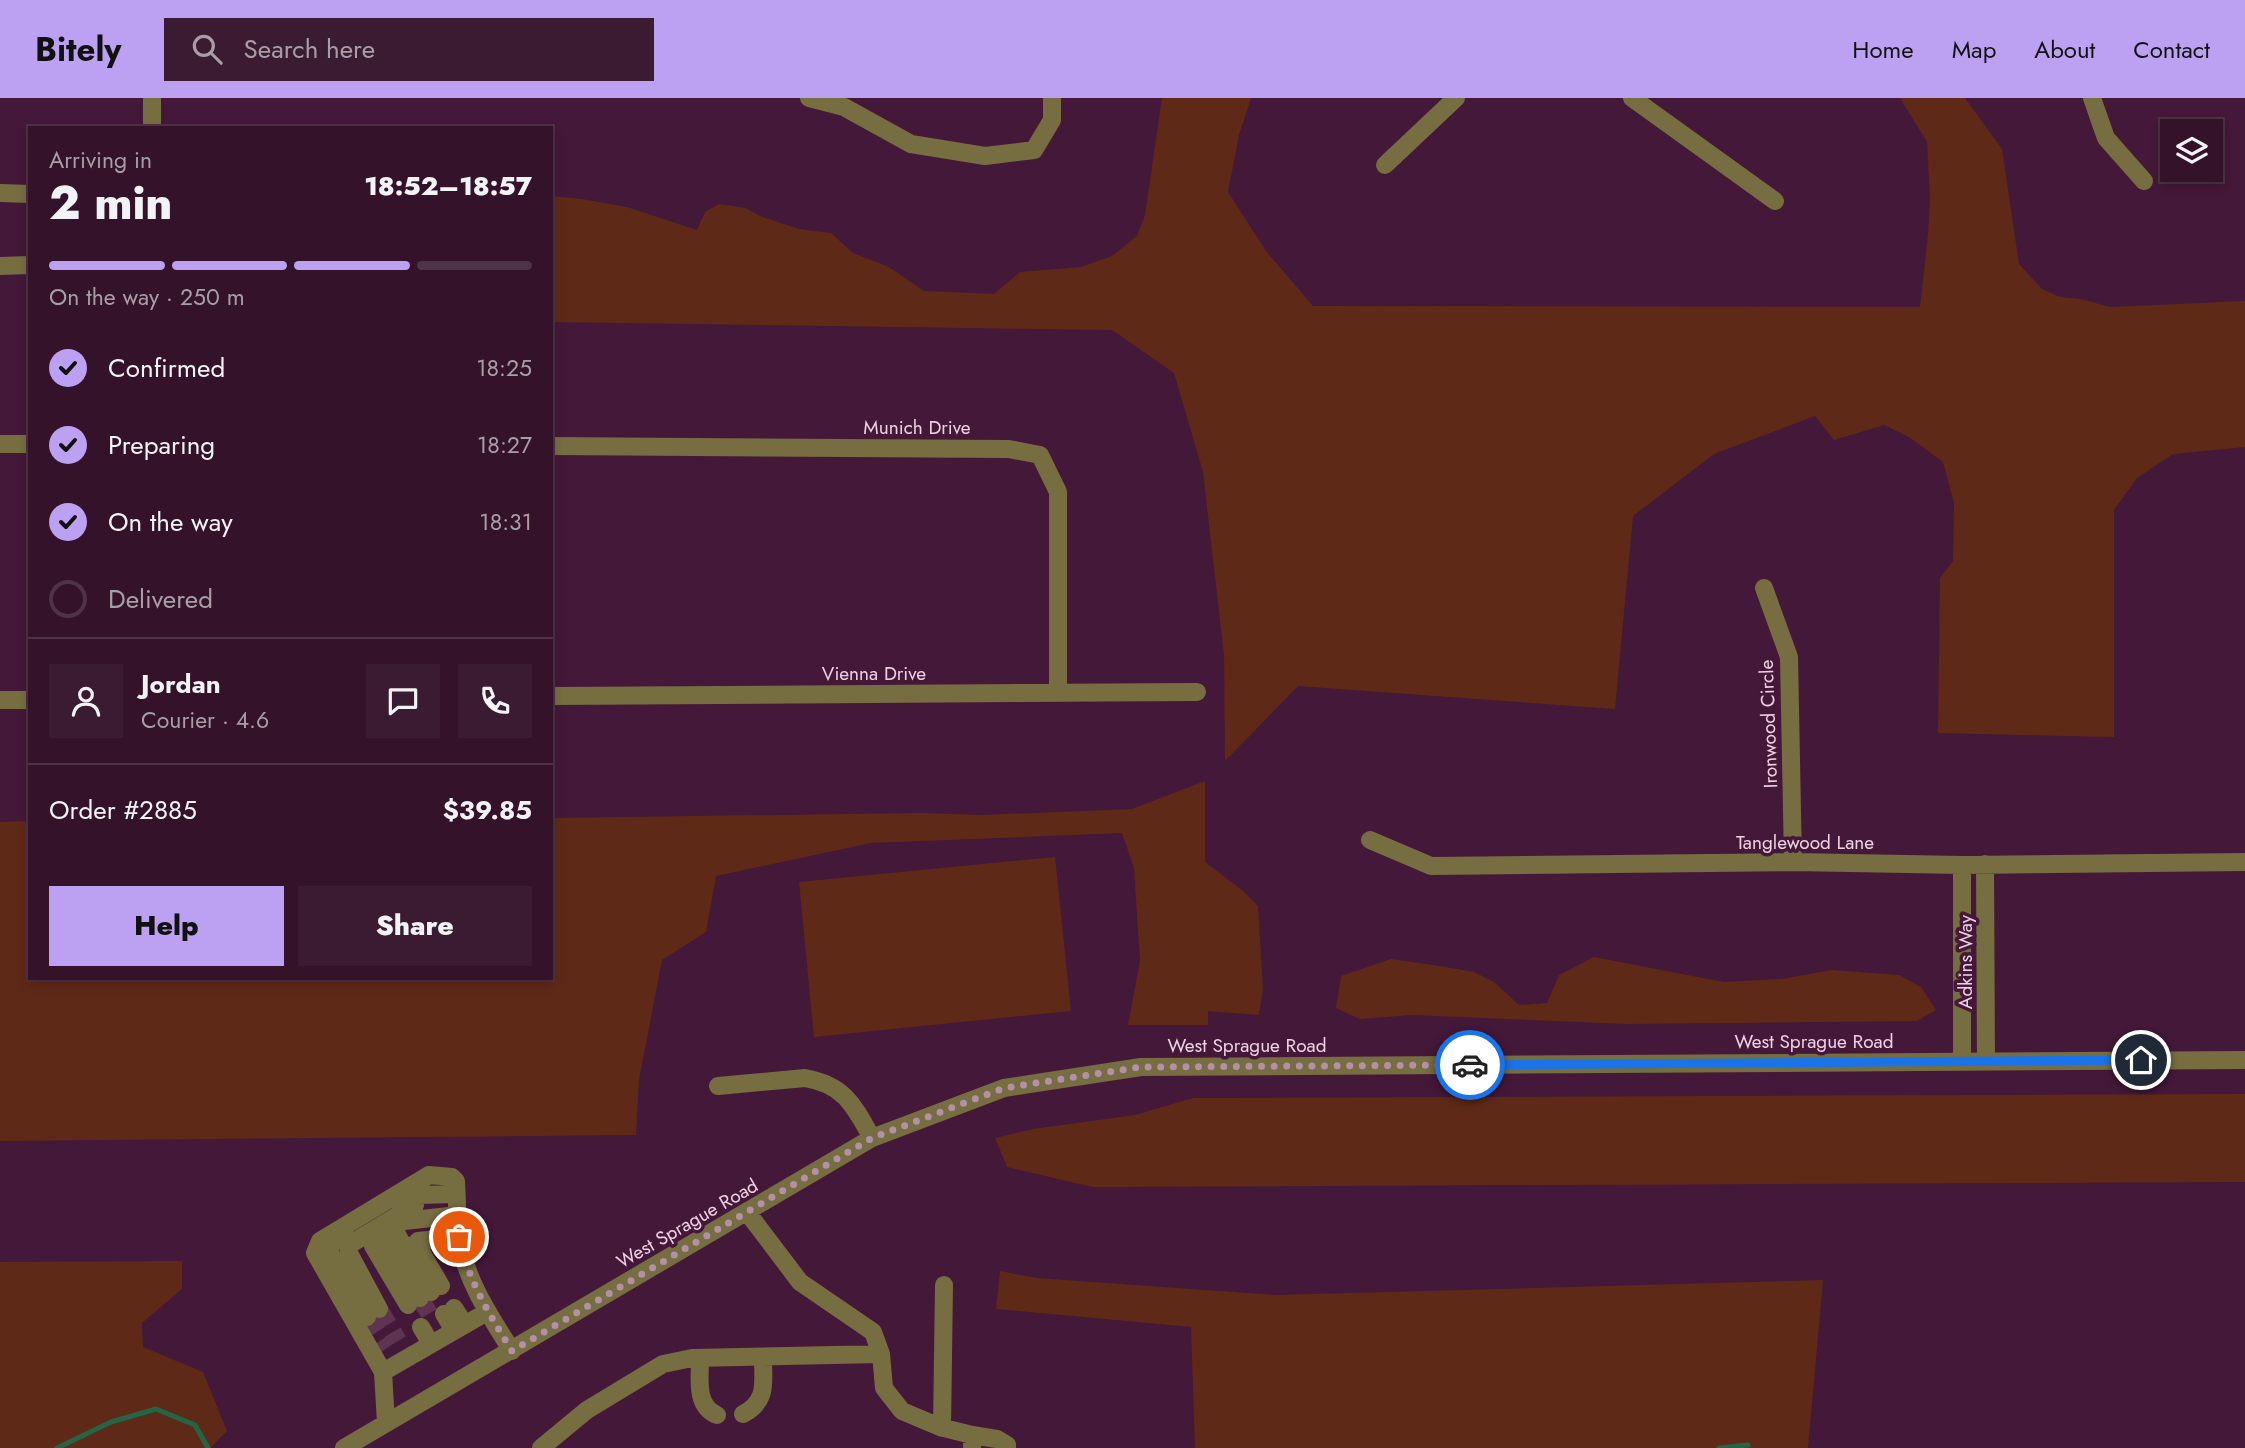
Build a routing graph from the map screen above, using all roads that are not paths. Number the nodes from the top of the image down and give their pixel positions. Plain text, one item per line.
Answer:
1 (152, 98) edge
2 (810, 98) edge
3 (1052, 98) edge
4 (1456, 98) edge
5 (1632, 98) edge
6 (2092, 98) edge
7 (152, 126) edge
8 (1385, 165) dead end
9 (2144, 181) dead end
10 (0, 194) edge
11 (28, 194) edge
12 (1775, 201) dead end
13 (0, 265) edge
14 (28, 265) edge
15 (0, 444) edge
16 (28, 444) edge
17 (553, 446) edge
18 (1764, 588) dead end
19 (1197, 692) dead end
20 (1058, 693) junction
21 (553, 696) edge
22 (0, 700) edge
23 (28, 700) edge
24 (1370, 840) dead end
25 (1793, 862) junction
26 (2245, 862) edge
27 (1985, 864) junction
28 (1962, 865) junction
29 (2245, 1060) edge
30 (1962, 1061) junction
31 (1986, 1061) junction
32 (718, 1086) dead end
33 (872, 1138) junction
34 (457, 1204) junction
35 (747, 1212) junction
36 (387, 1231) junction
37 (459, 1237) junction
38 (944, 1285) dead end
39 (425, 1295) junction
40 (487, 1312) junction
41 (373, 1313) tunnel mouth
42 (448, 1334) junction
43 (392, 1344) tunnel mouth
44 (512, 1351) junction
45 (881, 1354) junction
46 (763, 1358) junction
47 (700, 1359) junction
48 (396, 1364) junction
49 (743, 1414) dead end
50 (717, 1415) dead end
51 (386, 1423) junction
52 (942, 1428) junction
53 (972, 1441) edge
54 (344, 1448) edge
55 (541, 1448) edge
56 (1007, 1448) edge

1 - 7 street
2 - 3 street
4 - 8 street
5 - 12 street
6 - 9 street
10 - 11 street
13 - 14 street
15 - 16 street
17 - 20 street, Munich Drive
18 - 25 street, Ironwood Circle
19 - 20 street, Vienna Drive
20 - 21 street, Vienna Drive
22 - 23 street
24 - 25 street, Tanglewood Lane
25 - 28 street, Tanglewood Lane
26 - 27 street, Tanglewood Lane
27 - 28 street, Tanglewood Lane
27 - 31 street, Adkins Way
28 - 30 street, Adkins Way
29 - 31 street, West Sprague Road
30 - 31 street, West Sprague Road
30 - 33 street, West Sprague Road
32 - 33 street
33 - 35 street, West Sprague Road
34 - 36 street
34 - 37 street
34 - 41 street
34 - 48 street
35 - 44 street, West Sprague Road
35 - 45 street
36 - 39 street
36 - 39 street
37 - 39 street
37 - 40 street
38 - 52 street
40 - 42 street
40 - 44 street
42 - 42 street
42 - 48 street
43 - 48 street
44 - 51 street, West Sprague Road
45 - 46 street
45 - 52 street
46 - 47 street
46 - 49 street
47 - 50 street
47 - 55 street
48 - 51 street
51 - 54 street, West Sprague Road
52 - 53 street
53 - 56 street

